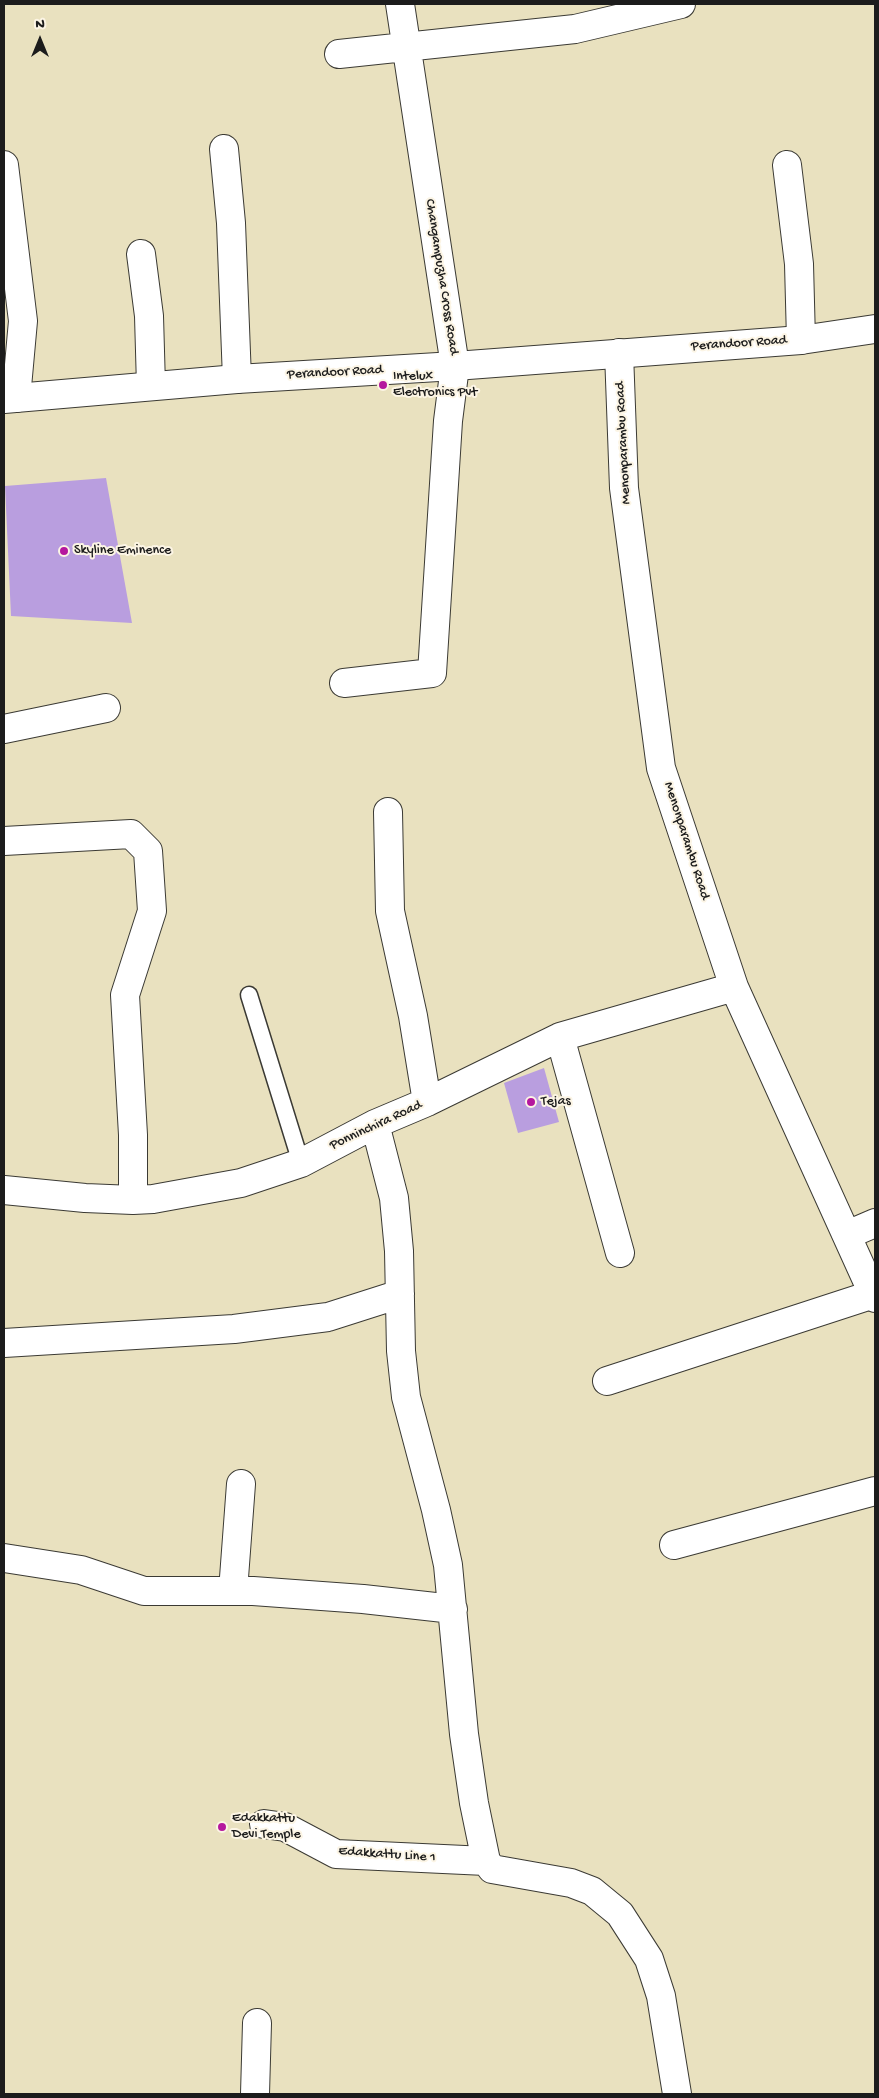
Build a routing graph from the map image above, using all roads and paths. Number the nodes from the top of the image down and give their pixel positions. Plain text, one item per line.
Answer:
1 (400, 4) edge
2 (681, 4) edge
3 (405, 46) junction
4 (339, 54) dead end
5 (224, 149) dead end
6 (4, 165) edge
7 (786, 165) dead end
8 (141, 254) dead end
9 (875, 329) edge
10 (801, 340) junction
11 (619, 353) junction
12 (455, 366) junction
13 (237, 379) junction
14 (151, 386) junction
15 (10, 398) edge
16 (344, 683) dead end
17 (106, 708) dead end
18 (4, 729) edge
19 (388, 812) dead end
20 (4, 841) edge
21 (734, 987) junction
22 (249, 995) dead end
23 (560, 1037) junction
24 (427, 1102) junction
25 (375, 1124) junction
26 (301, 1163) junction
27 (4, 1190) edge
28 (133, 1200) junction
29 (875, 1223) edge
30 (847, 1235) junction
31 (620, 1252) dead end
32 (400, 1294) junction
33 (874, 1296) edge
34 (4, 1343) edge
35 (607, 1381) dead end
36 (241, 1484) dead end
37 (875, 1490) edge
38 (674, 1545) dead end
39 (4, 1558) edge
40 (233, 1591) junction
41 (453, 1609) junction
42 (264, 1824) dead end
43 (486, 1861) junction
44 (257, 2023) dead end
45 (256, 2094) edge
46 (677, 2094) edge

1 - 3 street, Changampuzha Cross Road
2 - 3 street
3 - 4 street
3 - 12 street, Changampuzha Cross Road
5 - 13 street
6 - 15 street
7 - 10 street
8 - 14 street
9 - 10 street, Perandoor Road
10 - 11 street, Perandoor Road
11 - 12 street, Perandoor Road
11 - 21 street, Menonparambu Road
12 - 13 street, Perandoor Road
12 - 16 street, Changampuzha Cross Road
13 - 14 street, Perandoor Road
14 - 15 street, Perandoor Road
17 - 18 street
19 - 24 street
20 - 28 street
21 - 23 street, Ponninchira Road
21 - 30 street, Menonparambu Road
22 - 26 lane
23 - 24 street, Ponninchira Road
23 - 31 street
24 - 25 street, Ponninchira Road
25 - 26 street, Ponninchira Road
25 - 32 street
26 - 28 street, Ponninchira Road
27 - 28 street, Ponninchira Road
29 - 30 street
30 - 33 street, Menonparambu Road
32 - 34 street
32 - 41 street
33 - 35 street
36 - 40 street
37 - 38 street
39 - 40 street
40 - 41 street
41 - 43 street
42 - 43 street, Edakkattu Line 1
43 - 46 street
44 - 45 street

